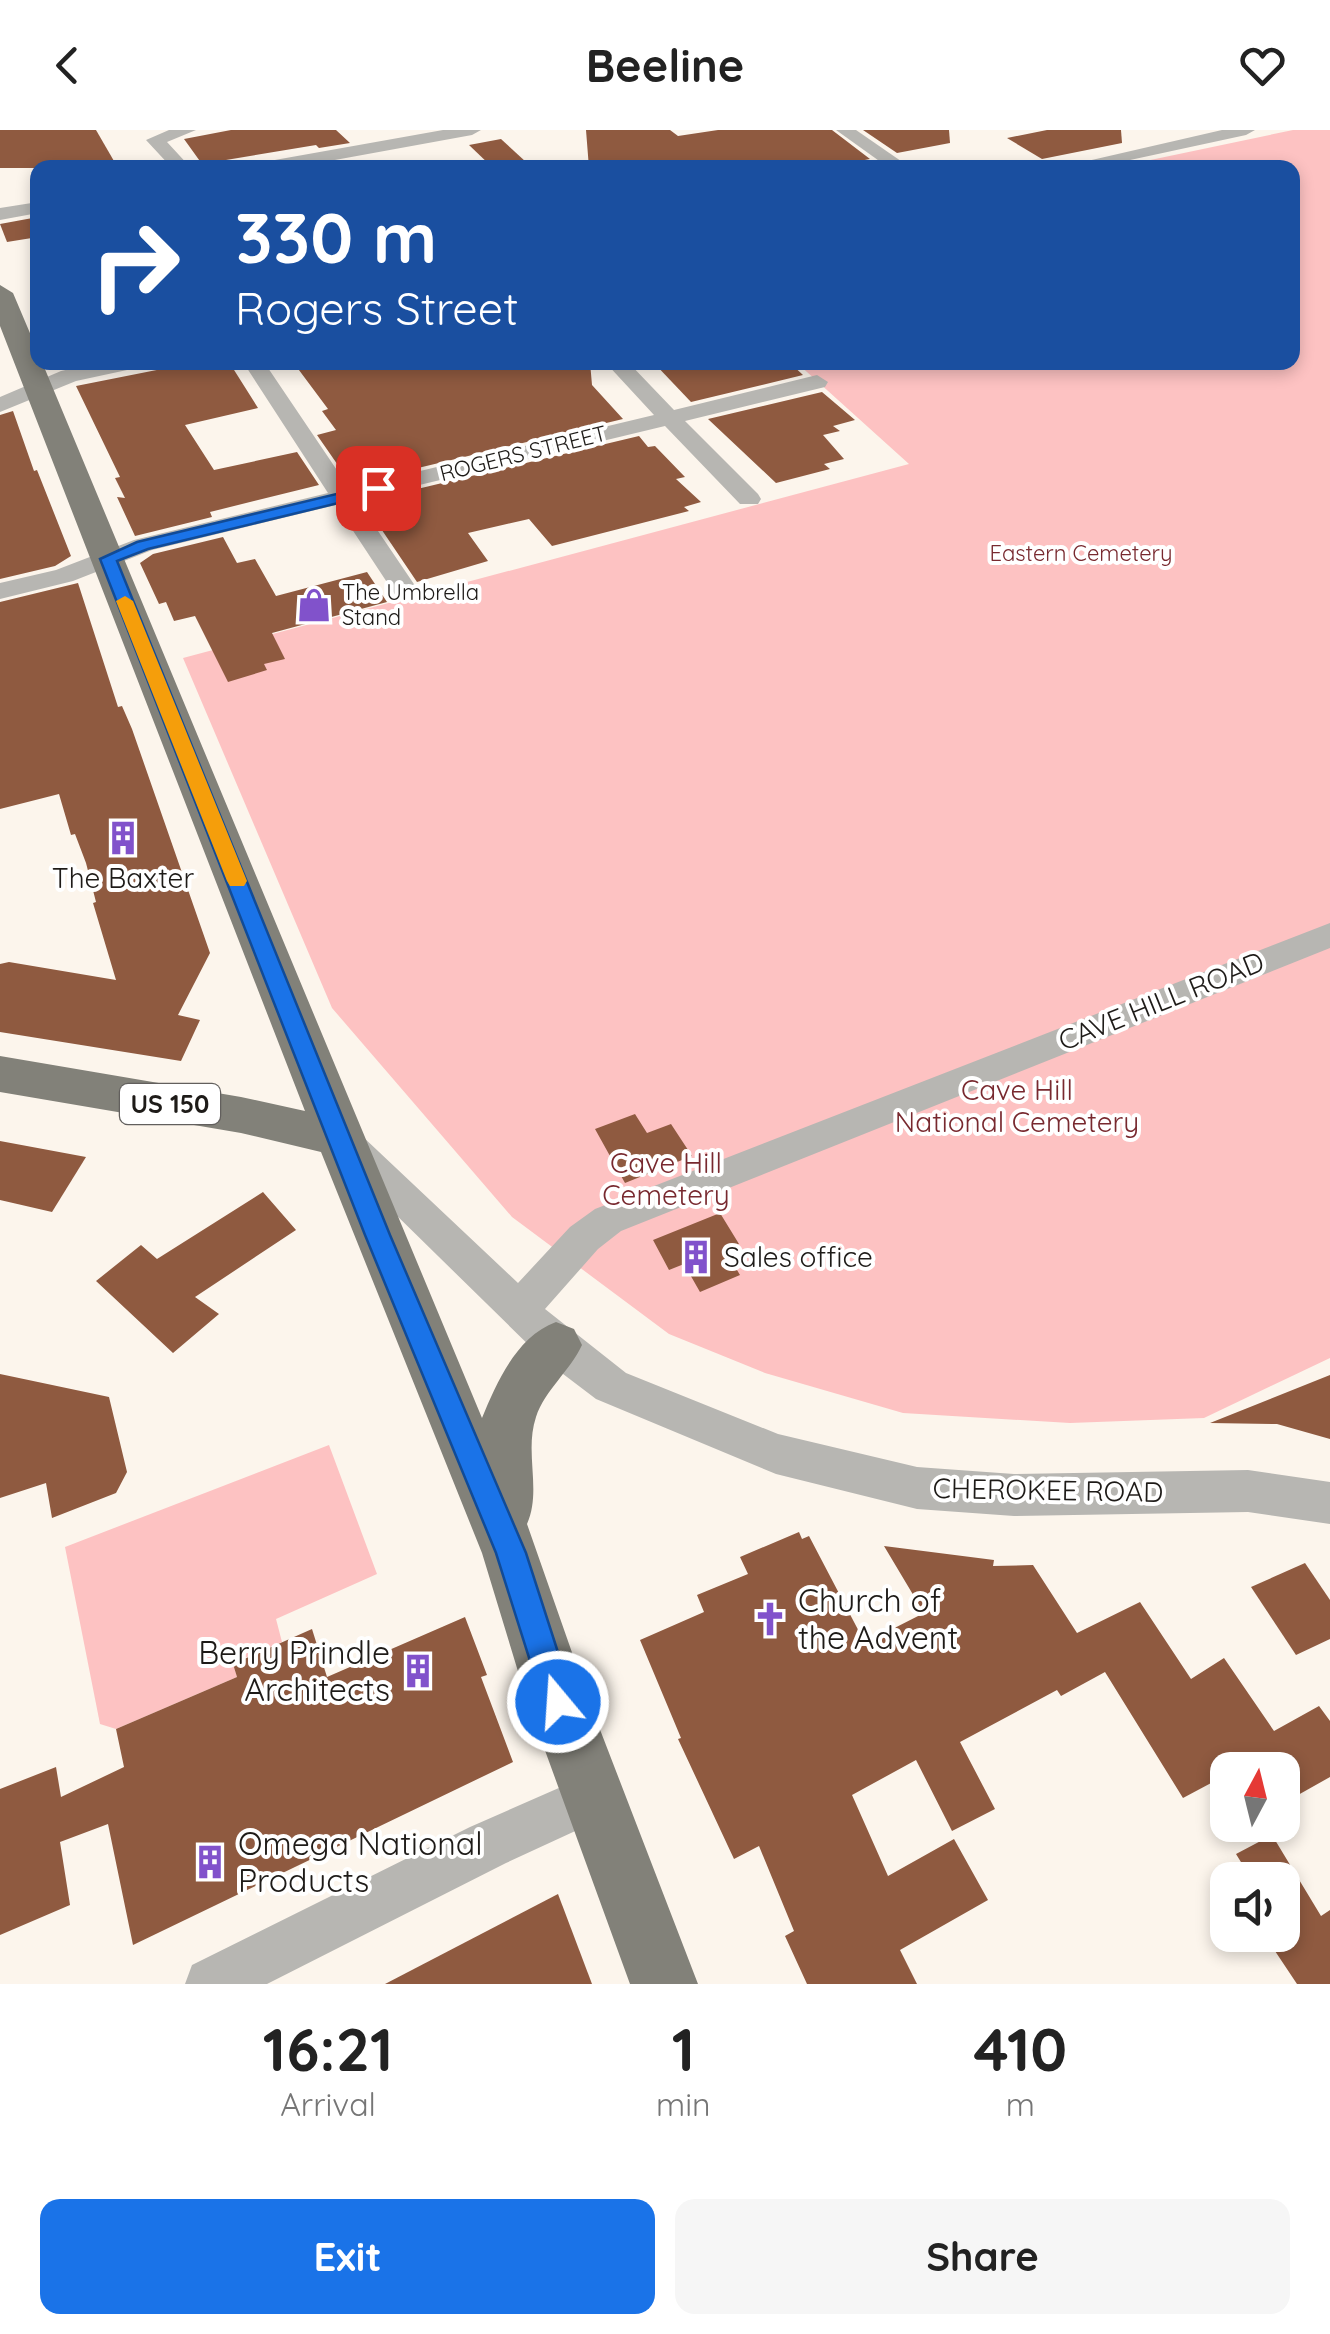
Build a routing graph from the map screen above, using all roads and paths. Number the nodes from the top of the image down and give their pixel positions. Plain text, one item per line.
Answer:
1 (187, 130) edge
2 (472, 130) edge
3 (845, 130) edge
4 (1246, 130) edge
5 (389, 137) edge
6 (410, 158) dead end
7 (174, 160) edge
8 (292, 160) edge
9 (890, 160) edge
10 (1104, 160) edge
11 (30, 208) edge
12 (0, 214) edge
13 (0, 293) edge
14 (30, 366) edge
15 (32, 370) edge
16 (96, 370) edge
17 (258, 370) edge
18 (623, 370) edge
19 (817, 382) dead end
20 (40, 390) junction
21 (0, 405) edge
22 (668, 418) junction
23 (342, 497) junction
24 (749, 499) dead end
25 (108, 559) junction
26 (0, 591) edge
27 (408, 596) dead end
28 (1330, 935) edge
29 (0, 1074) edge
30 (340, 1138) junction
31 (538, 1327) junction
32 (1330, 1502) edge
33 (511, 1553) junction
34 (593, 1798) junction
35 (210, 1984) edge
36 (664, 1984) edge

1 - 7 street
2 - 5 street
3 - 9 street
4 - 10 street
5 - 6 street
5 - 8 street
11 - 12 street
13 - 14 main road
15 - 20 main road
16 - 20 street
17 - 23 street
18 - 22 street
19 - 22 street, ROGERS STREET
20 - 21 street
20 - 25 main road
22 - 23 street, ROGERS STREET
22 - 24 street
23 - 25 street, ROGERS STREET
23 - 27 street
25 - 26 street, ROGERS STREET
25 - 30 main road
28 - 31 street, CAVE HILL ROAD
29 - 30 main road, US 150
30 - 31 street, CHEROKEE ROAD
30 - 33 main road
31 - 32 street, CHEROKEE ROAD
31 - 33 main road
33 - 34 main road
34 - 35 street
34 - 36 main road

